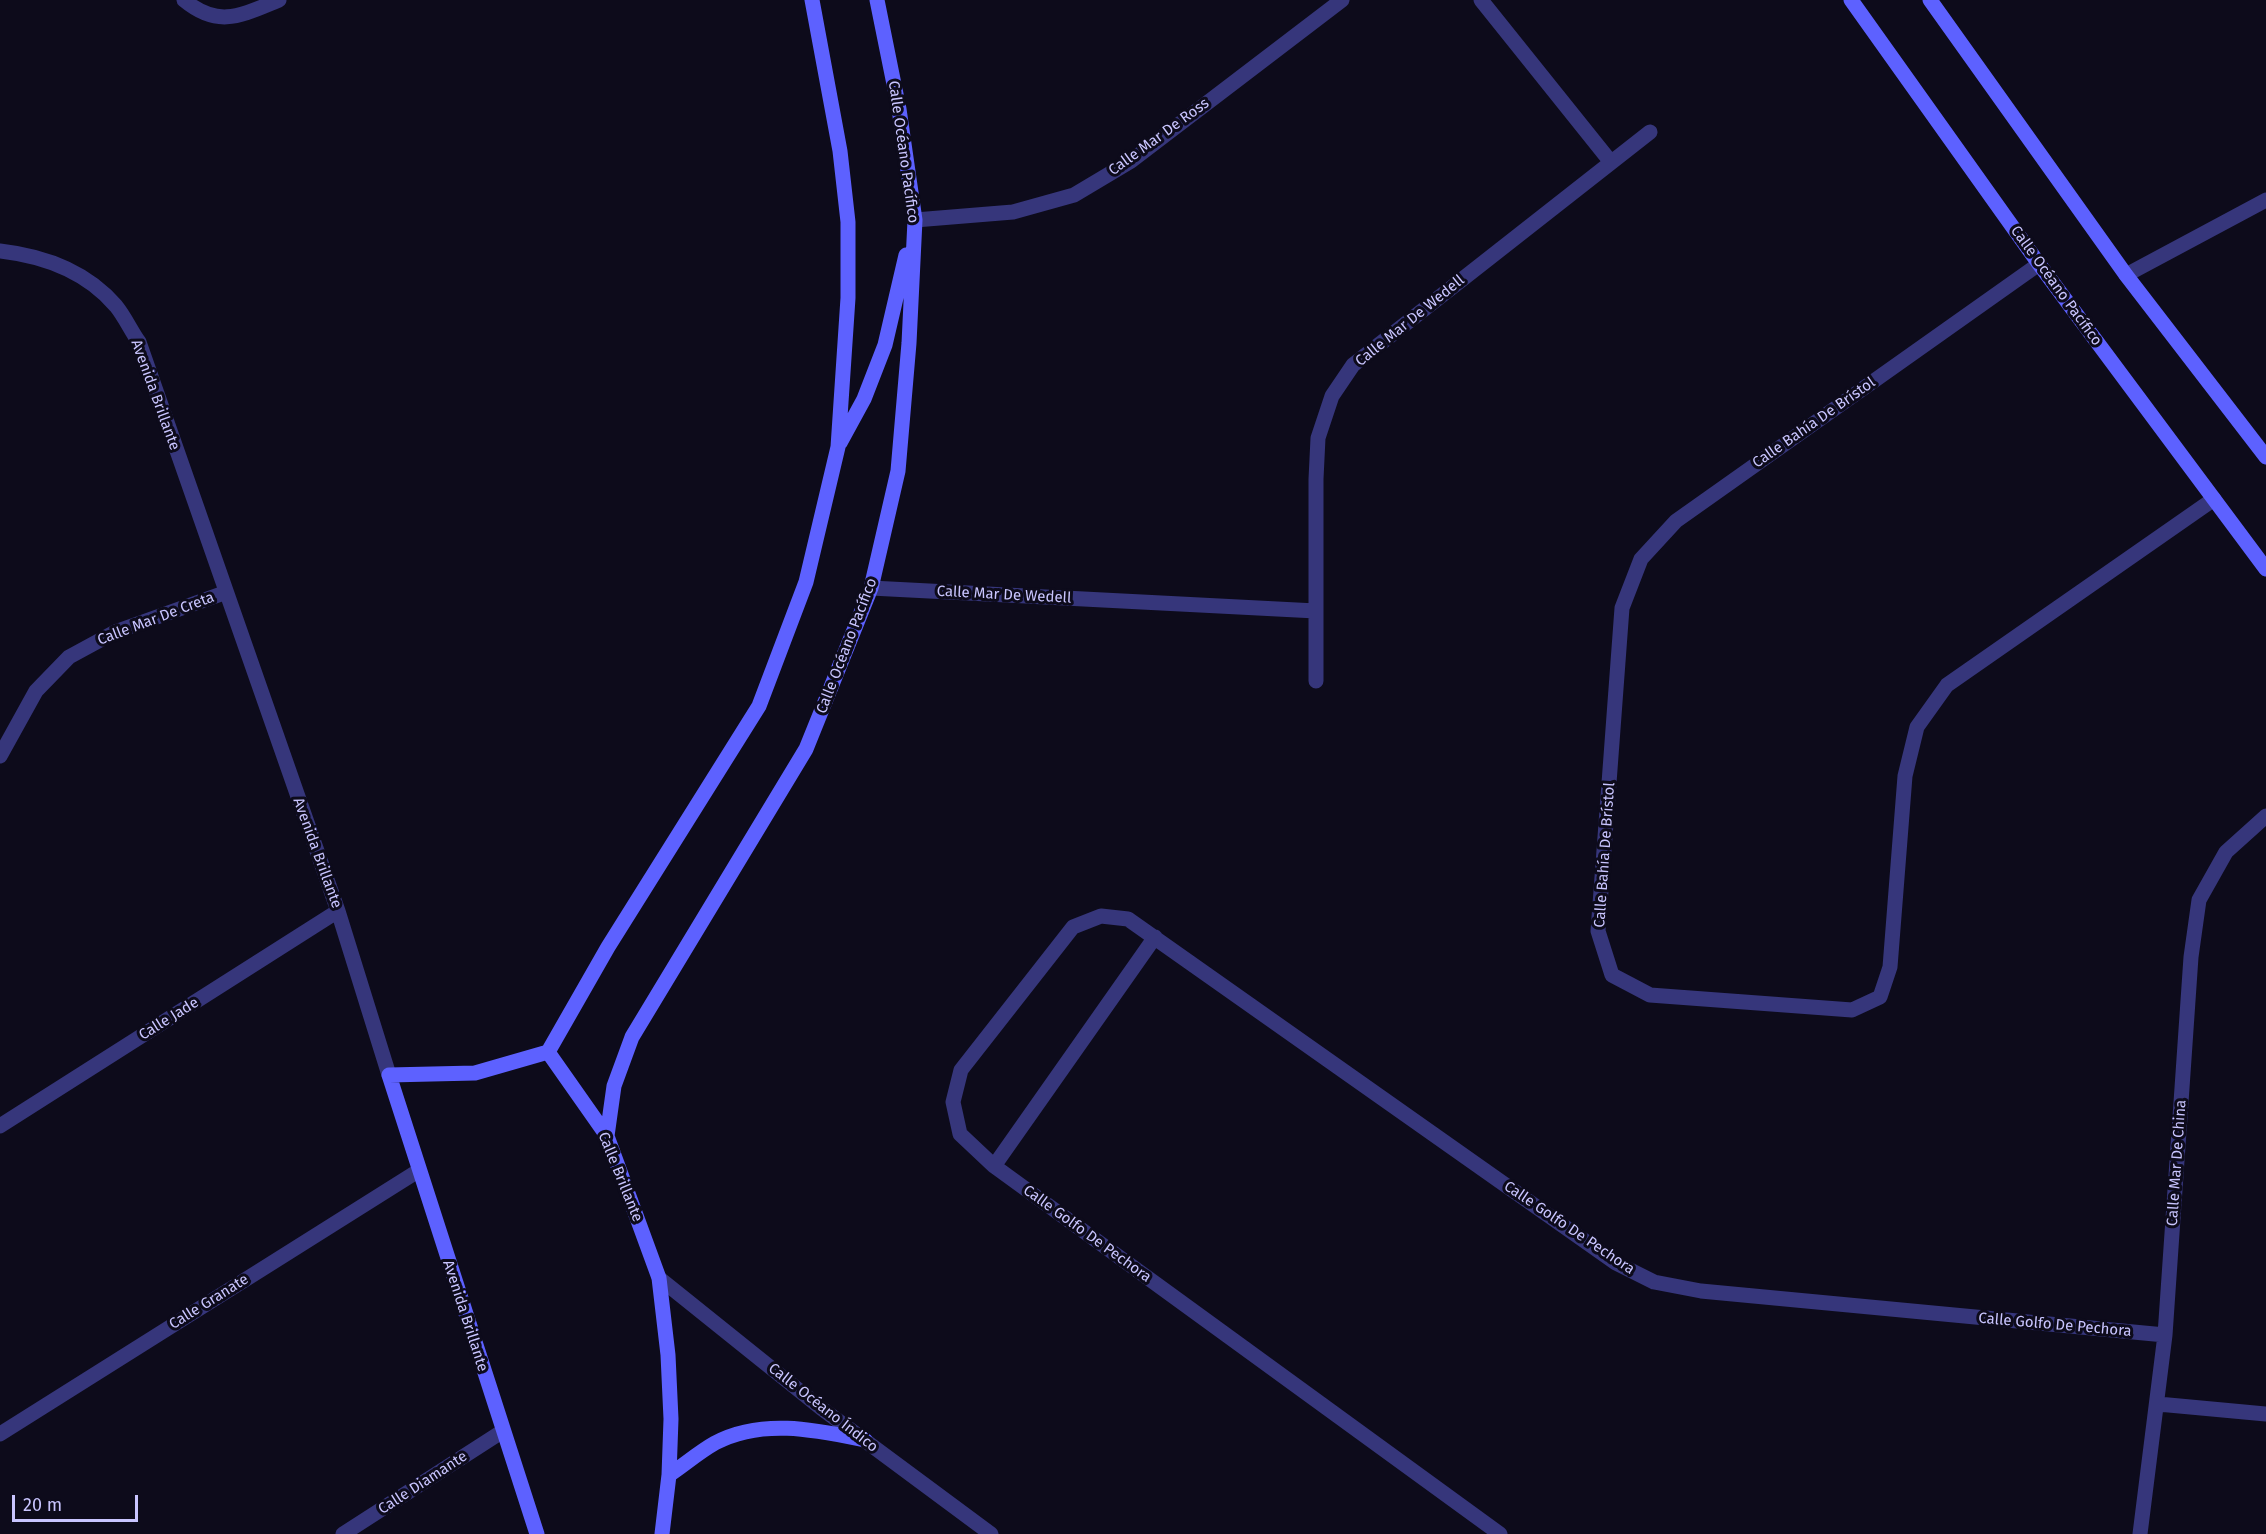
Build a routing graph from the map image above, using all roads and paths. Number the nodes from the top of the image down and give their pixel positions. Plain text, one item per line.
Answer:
1 (184, 0) edge
2 (279, 0) edge
3 (812, 0) edge
4 (877, 0) edge
5 (1342, 0) edge
6 (1481, 0) edge
7 (1851, 0) edge
8 (1930, 0) edge
9 (1650, 132) dead end
10 (1610, 161) junction
11 (2266, 200) edge
12 (915, 220) junction
13 (0, 251) edge
14 (2039, 264) junction
15 (2126, 276) junction
16 (838, 447) junction
17 (2266, 457) edge
18 (2214, 499) junction
19 (2266, 568) edge
20 (872, 588) junction
21 (224, 592) junction
22 (1316, 611) junction
23 (1316, 681) dead end
24 (0, 756) edge
25 (2266, 816) edge
26 (338, 911) junction
27 (1155, 938) junction
28 (548, 1052) junction
29 (389, 1075) junction
30 (0, 1126) edge
31 (607, 1136) junction
32 (994, 1166) junction
33 (418, 1171) junction
34 (659, 1278) junction
35 (2164, 1335) junction
36 (2158, 1404) junction
37 (2266, 1413) edge
38 (503, 1431) junction
39 (0, 1434) edge
40 (865, 1440) junction
41 (669, 1475) junction
42 (343, 1534) edge
43 (537, 1534) edge
44 (662, 1534) edge
45 (991, 1534) edge
46 (1500, 1534) edge
47 (2140, 1534) edge

1 - 2 street
3 - 16 street
4 - 12 street, Calle Océano Pacífico
5 - 12 street, Calle Mar De Ross
6 - 10 street
7 - 14 street, Calle Océano Pacífico
8 - 15 street
9 - 10 street, Calle Mar De Wedell
10 - 22 street, Calle Mar De Wedell
11 - 15 street
12 - 16 street
12 - 20 street, Calle Océano Pacífico
13 - 21 street, Avenida Brillante
14 - 18 street, Calle Océano Pacífico
14 - 18 street, Calle Bahía De Brístol
15 - 17 street
16 - 28 street
18 - 19 street, Calle Océano Pacífico
20 - 22 street, Calle Mar De Wedell
20 - 31 street, Calle Océano Pacífico
21 - 24 street, Calle Mar De Creta
21 - 26 street, Avenida Brillante
22 - 23 street, Calle Mar De Wedell
25 - 35 street, Calle Mar De China
26 - 29 street, Avenida Brillante
26 - 30 street, Calle Jade
27 - 32 street
27 - 32 street, Calle Golfo De Pechora
27 - 35 street, Calle Golfo De Pechora
28 - 29 street
28 - 31 street, Calle Brillante
29 - 33 street, Avenida Brillante
31 - 34 street, Calle Brillante
32 - 46 street, Calle Golfo De Pechora
33 - 38 street, Avenida Brillante
33 - 39 street, Calle Granate
34 - 40 street, Calle Océano Índico
34 - 41 street
35 - 36 street, Calle Mar De China
36 - 37 street
36 - 47 street, Calle Mar De China
38 - 42 street, Calle Diamante
38 - 43 street, Avenida Brillante
40 - 41 street
40 - 45 street, Calle Océano Índico
41 - 44 street

